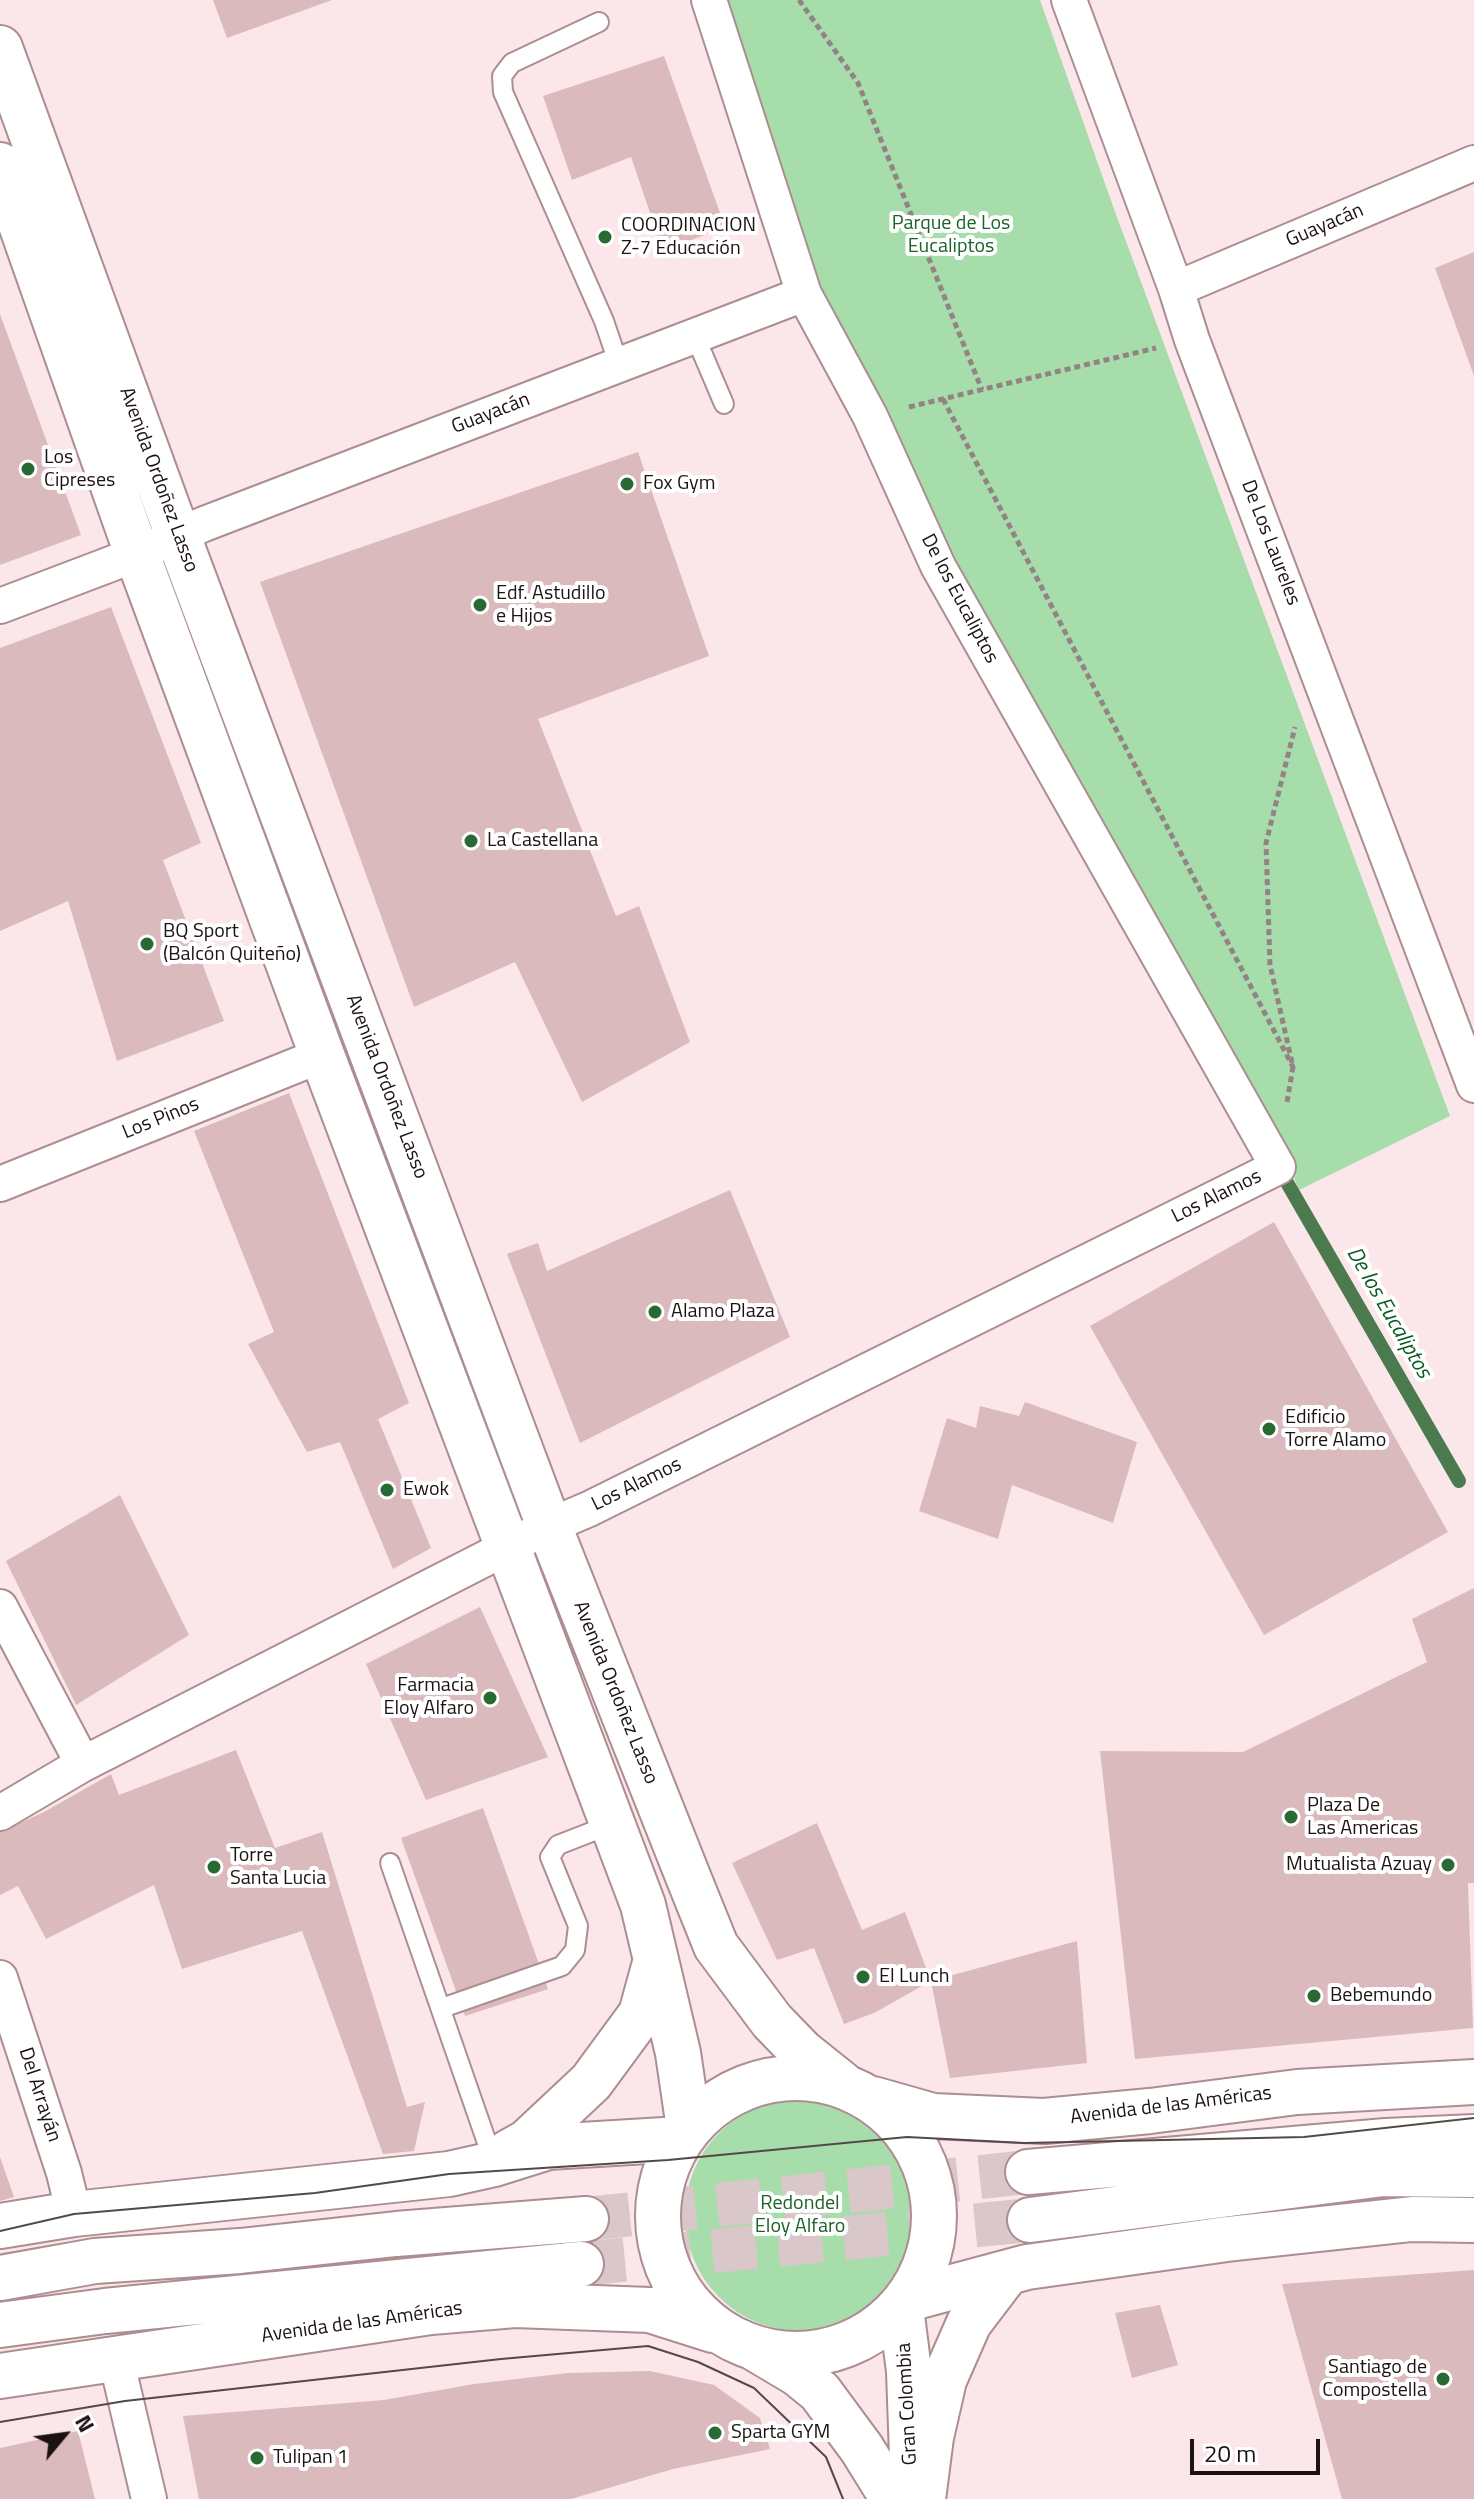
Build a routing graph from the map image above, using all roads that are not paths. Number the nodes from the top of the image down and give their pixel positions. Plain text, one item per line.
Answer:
1 (709, 0) edge
2 (1069, 0) edge
3 (599, 22) dead end
4 (0, 48) edge
5 (1474, 163) edge
6 (0, 165) edge
7 (1176, 289) junction
8 (804, 294) junction
9 (695, 336) junction
10 (619, 365) junction
11 (724, 404) dead end
12 (178, 536) junction
13 (137, 554) junction
14 (0, 606) edge
15 (322, 1055) junction
16 (1474, 1085) edge
17 (1278, 1167) joint
18 (0, 1184) edge
19 (549, 1526) junction
20 (507, 1547) junction
21 (0, 1607) edge
22 (83, 1764) junction
23 (661, 1808) junction
24 (0, 1813) edge
25 (612, 1824) junction
26 (390, 1863) dead end
27 (655, 1963) junction
28 (0, 1978) edge
29 (442, 2008) junction
30 (1474, 2082) edge
31 (856, 2091) junction
32 (685, 2133) junction
33 (1474, 2137) edge
34 (493, 2160) junction
35 (1028, 2172) tunnel mouth
36 (449, 2174) junction
37 (1474, 2175) edge
38 (74, 2214) junction
39 (586, 2219) tunnel mouth
40 (1030, 2220) tunnel mouth
41 (1474, 2220) edge
42 (0, 2226) edge
43 (581, 2264) tunnel mouth
44 (1007, 2273) junction
45 (0, 2278) edge
46 (904, 2304) junction
47 (0, 2325) edge
48 (740, 2341) junction
49 (116, 2359) junction
50 (0, 2376) edge
51 (149, 2499) edge
52 (893, 2499) edge
53 (915, 2499) edge
54 (923, 2499) edge

1 - 8 street, De los Eucaliptos
2 - 7 street, De Los Laureles
3 - 10 lane
4 - 12 main road, Avenida Ordoñez Lasso
5 - 7 street, Guayacán
6 - 13 main road
7 - 16 street, De Los Laureles
8 - 9 street, Guayacán
8 - 17 street, De los Eucaliptos
9 - 10 street, Guayacán
9 - 11 lane
10 - 12 street, Guayacán
12 - 13 street, Guayacán
12 - 19 main road, Avenida Ordoñez Lasso
13 - 14 street
13 - 15 main road
15 - 18 street, Los Pinos
15 - 20 main road
17 - 19 street, Los Alamos
19 - 20 street, Los Alamos
19 - 23 main road, Avenida Ordoñez Lasso
20 - 22 street, Los Alamos
20 - 25 main road
21 - 22 street
22 - 24 street, Los Alamos
23 - 25 main road
23 - 31 main road, Avenida Ordoñez Lasso
25 - 27 main road
25 - 29 lane
26 - 29 lane
27 - 32 main road
27 - 34 main road
28 - 38 street, Del Arrayán
29 - 34 lane
30 - 31 main road, Avenida de las Américas
31 - 32 main road
31 - 46 main road
32 - 36 main road
32 - 48 main road
33 - 35 main road
34 - 36 main road
36 - 38 main road
37 - 40 main road
38 - 42 main road
39 - 45 main road
41 - 44 main road
43 - 47 main road, Avenida de las Américas
44 - 46 main road
44 - 54 main road
46 - 48 main road
46 - 53 main road, Gran Colombia
48 - 49 main road, Avenida de las Américas
48 - 52 main road, Gran Colombia
49 - 50 main road, Avenida de las Américas
49 - 51 street

